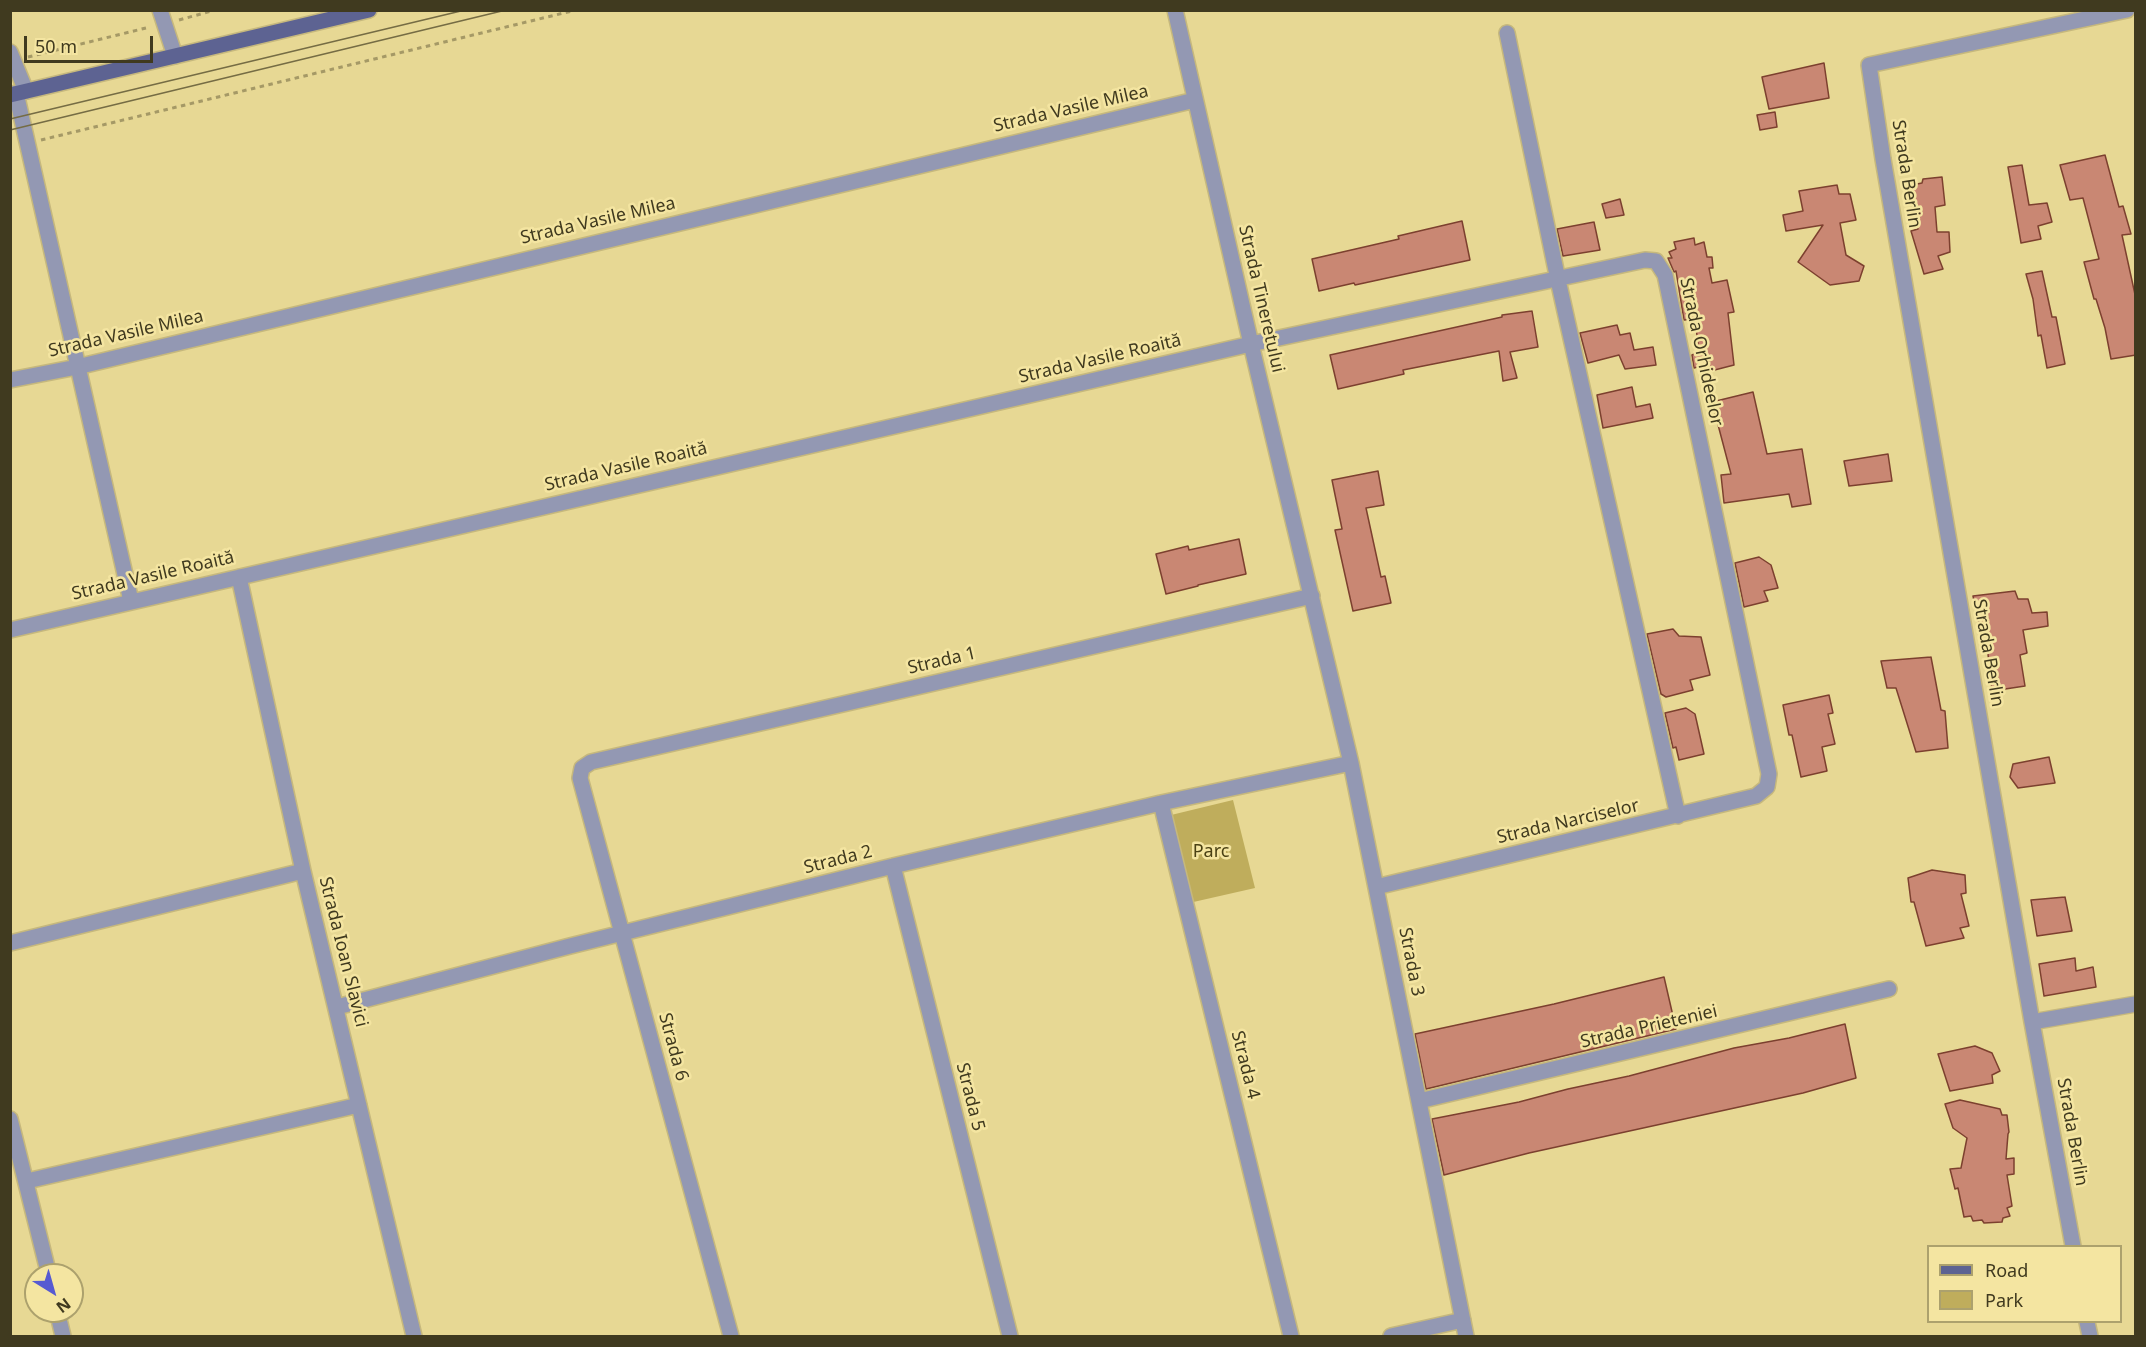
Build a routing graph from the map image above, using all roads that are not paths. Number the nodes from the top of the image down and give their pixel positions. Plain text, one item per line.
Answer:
1 (369, 10) edge
2 (1175, 10) edge
3 (2127, 10) edge
4 (162, 17) edge
5 (1507, 33) dead end
6 (12, 56) edge
7 (175, 56) junction
8 (18, 93) edge
9 (1195, 100) junction
10 (1558, 280) junction
11 (1251, 344) junction
12 (77, 367) junction
13 (10, 380) edge
14 (238, 577) junction
15 (1312, 596) junction
16 (132, 601) junction
17 (10, 630) edge
18 (1351, 763) junction
19 (582, 768) joint
20 (1767, 787) joint
21 (1161, 804) junction
22 (1678, 816) junction
23 (893, 866) junction
24 (303, 871) junction
25 (1376, 887) junction
26 (622, 933) junction
27 (10, 943) edge
28 (1888, 989) dead end
29 (2136, 1004) edge
30 (337, 1007) junction
31 (2032, 1022) junction
32 (1419, 1101) junction
33 (359, 1105) junction
34 (12, 1129) edge
35 (27, 1181) junction
36 (2073, 1245) edge
37 (46, 1263) edge
38 (1463, 1320) junction
39 (414, 1336) edge
40 (731, 1336) edge
41 (1010, 1336) edge
42 (1290, 1336) edge
43 (1391, 1336) edge
44 (1466, 1336) edge

1 - 7 main road
2 - 9 street, Strada Tineretului
3 - 31 street, Strada Berlin
4 - 7 street
5 - 10 street
6 - 8 street
7 - 8 main road
8 - 12 street
9 - 11 street, Strada Tineretului
9 - 12 street, Strada Vasile Milea
10 - 11 street, Strada Orhideelor
10 - 20 street, Strada Orhideelor
10 - 22 street
11 - 14 street, Strada Vasile Roaită
11 - 15 street, Strada Tineretului
12 - 13 street, Strada Vasile Milea
12 - 16 street
14 - 16 street, Strada Vasile Roaită
14 - 24 street, Strada Ioan Slavici
15 - 18 street, Strada 3
15 - 19 street, Strada 1
16 - 17 street, Strada Vasile Roaită
18 - 21 street, Strada 2
18 - 25 street, Strada 3
19 - 26 street, Strada 6
20 - 22 street, Strada Narciselor
21 - 23 street, Strada 2
21 - 42 street, Strada 4
22 - 25 street, Strada Narciselor
23 - 26 street, Strada 2
23 - 41 street, Strada 5
24 - 27 street
24 - 30 street, Strada Ioan Slavici
25 - 32 street, Strada 3
26 - 30 street, Strada 2
26 - 40 street, Strada 6
28 - 32 street, Strada Prieteniei
29 - 31 street
30 - 33 street, Strada Ioan Slavici
31 - 36 street, Strada Berlin
32 - 38 street, Strada 3
33 - 35 street
33 - 39 street, Strada Ioan Slavici
34 - 35 street
35 - 37 street
38 - 43 street
38 - 44 street, Strada 3

